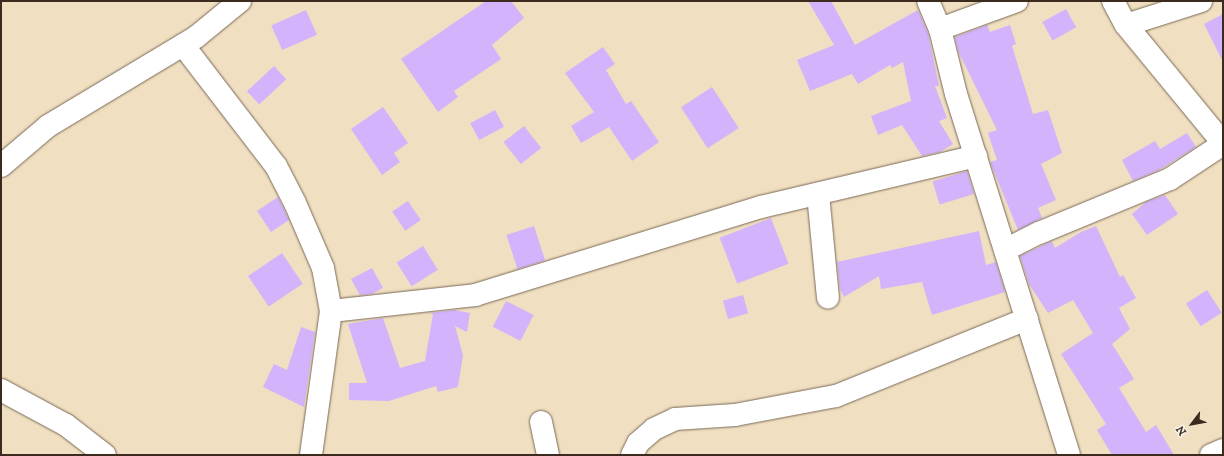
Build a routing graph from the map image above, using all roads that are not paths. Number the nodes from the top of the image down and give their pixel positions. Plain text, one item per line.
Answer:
1 (240, 1) edge
2 (928, 1) edge
3 (1017, 1) edge
4 (1113, 1) edge
5 (1201, 1) edge
6 (1126, 25) junction
7 (940, 29) junction
8 (183, 45) junction
9 (1223, 143) edge
10 (976, 156) junction
11 (1, 166) edge
12 (818, 194) junction
13 (1005, 250) junction
14 (828, 298) dead end
15 (331, 311) junction
16 (1027, 319) junction
17 (1, 390) edge
18 (541, 422) dead end
19 (1223, 450) edge
20 (105, 455) edge
21 (312, 455) edge
22 (548, 455) edge
23 (632, 455) edge
24 (1069, 455) edge
25 (1211, 455) edge

1 - 8 street
2 - 7 street
3 - 7 street
4 - 6 street
5 - 6 street
6 - 9 street
7 - 10 street
8 - 11 street
8 - 15 street
9 - 13 street
10 - 12 street
10 - 13 street
12 - 14 street
12 - 15 street
13 - 16 street
15 - 21 street
16 - 23 street
16 - 24 street
17 - 20 street
18 - 22 street
19 - 25 street

